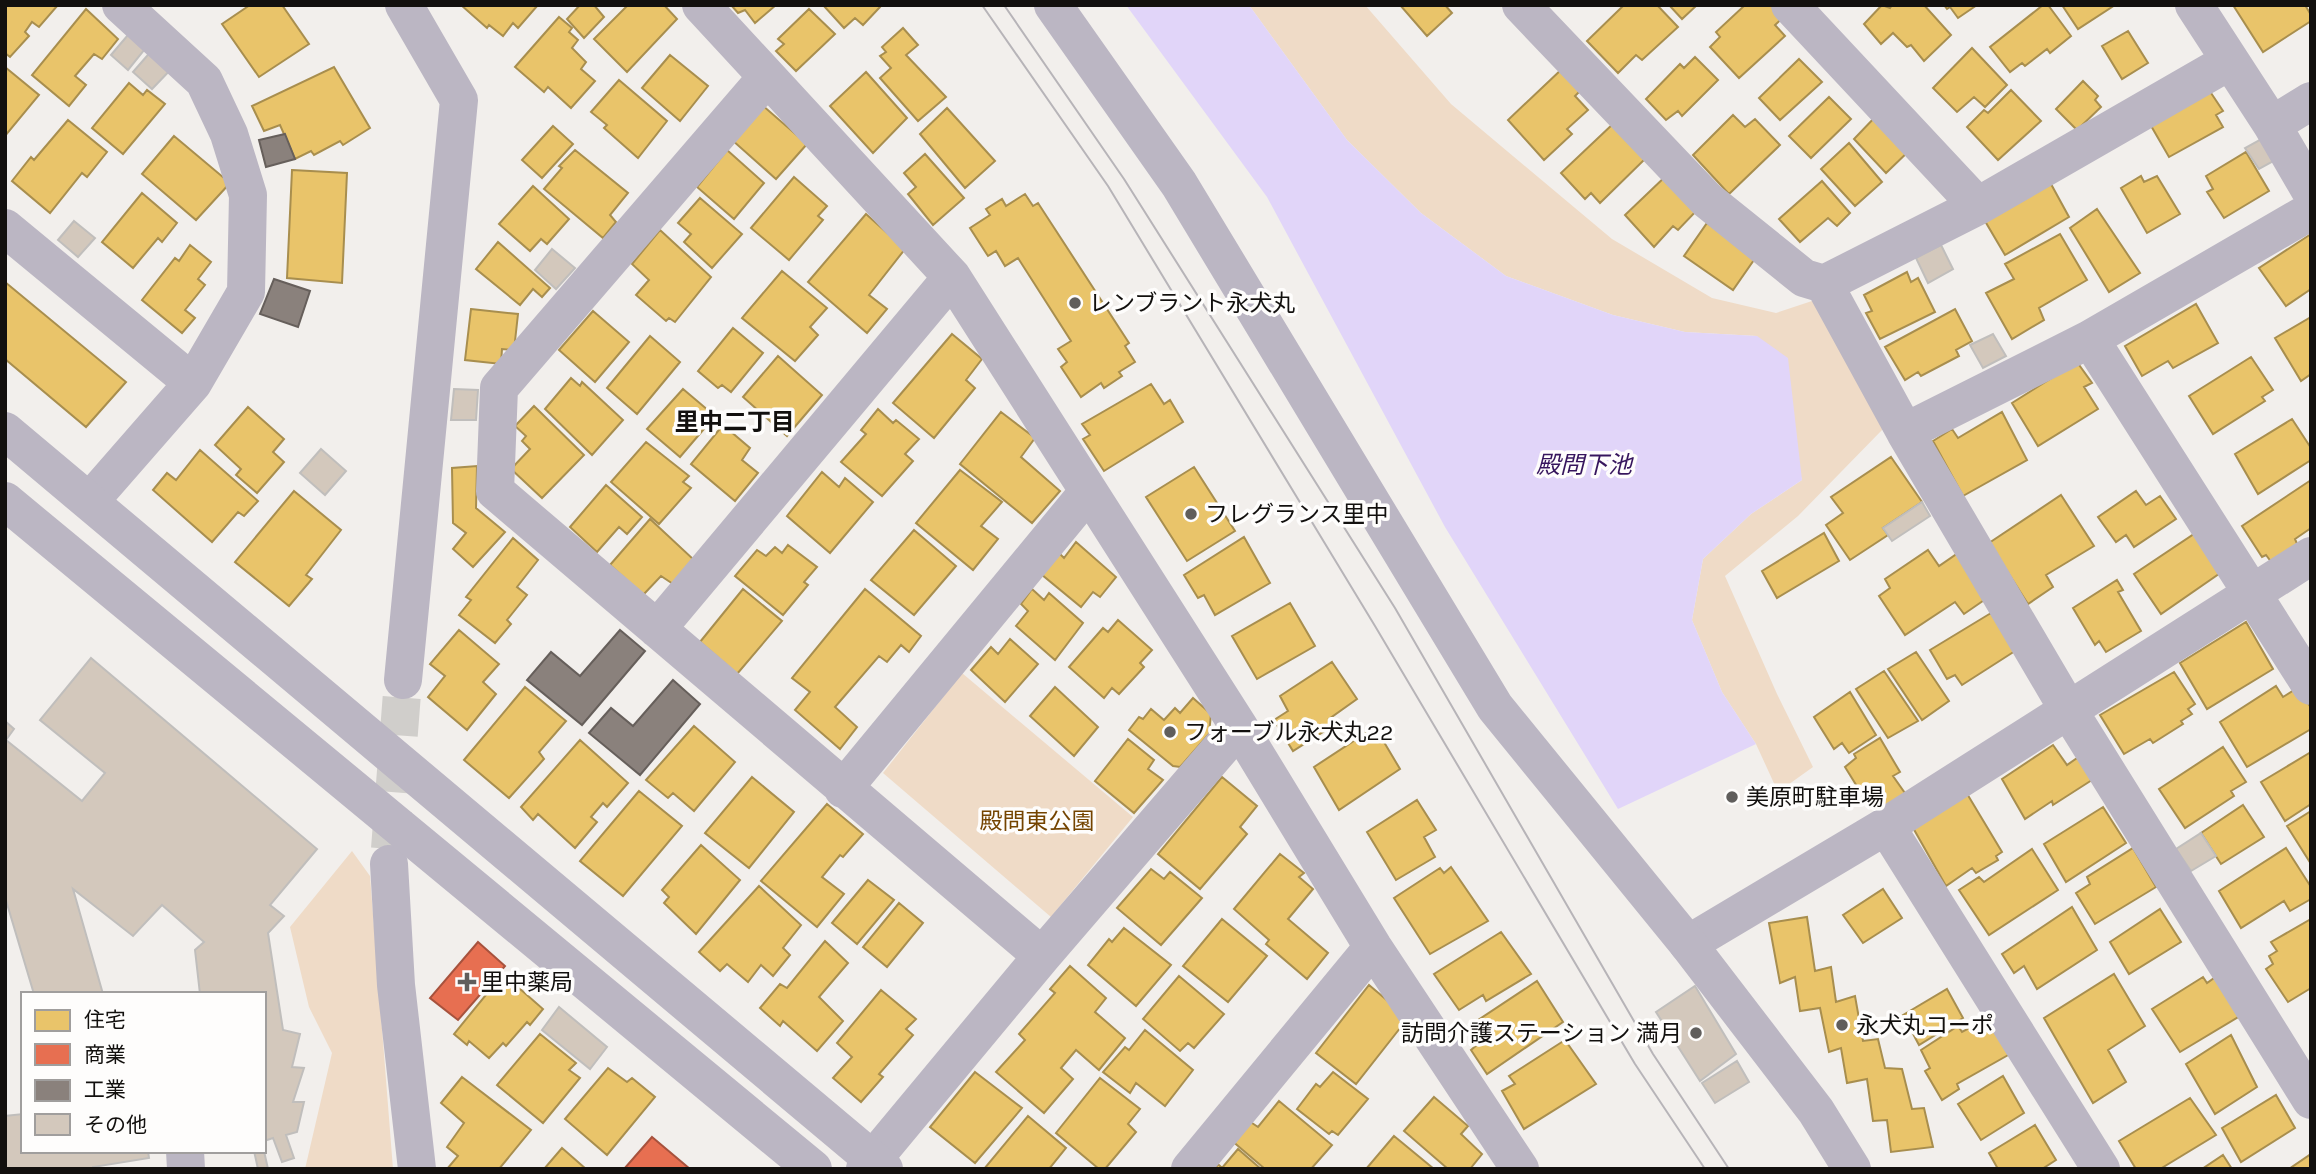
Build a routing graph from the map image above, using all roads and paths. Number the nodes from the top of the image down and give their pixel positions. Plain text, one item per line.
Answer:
1 (121, 5) edge
2 (404, 5) edge
3 (701, 5) edge
4 (1053, 5) edge
5 (1521, 5) edge
6 (1790, 5) edge
7 (2193, 5) edge
8 (2230, 61) junction
9 (767, 77) junction
10 (2311, 101) edge
11 (2272, 125) junction
12 (2311, 192) edge
13 (1978, 206) junction
14 (2311, 211) edge
15 (5, 228) edge
16 (952, 277) junction
17 (1824, 284) junction
18 (2090, 339) junction
19 (193, 383) junction
20 (5, 431) edge
21 (1905, 432) junction
22 (1087, 492) junction
23 (5, 500) edge
24 (90, 501) junction
25 (2311, 556) edge
26 (2253, 594) junction
27 (657, 629) junction
28 (403, 680) tunnel mouth
29 (2311, 686) edge
30 (2069, 711) junction
31 (1239, 727) junction
32 (843, 789) junction
33 (1886, 826) junction
34 (389, 864) tunnel mouth
35 (1688, 944) junction
36 (1373, 947) junction
37 (1042, 956) junction
38 (2311, 1100) edge
39 (874, 1166) edge
40 (417, 1169) edge
41 (813, 1169) edge
42 (1191, 1169) edge
43 (1520, 1169) edge
44 (1852, 1169) edge
45 (2101, 1169) edge

1 - 19 street
2 - 28 street
3 - 9 street
4 - 35 street
5 - 17 street
6 - 13 street
7 - 8 street
8 - 11 street
8 - 13 street
9 - 16 street
9 - 27 street
10 - 11 street
11 - 12 street
13 - 17 street
14 - 18 street
15 - 19 street
16 - 22 street
16 - 27 street
17 - 21 street
18 - 21 street
18 - 26 street
19 - 24 street
20 - 24 street
21 - 30 street
22 - 31 street
22 - 32 street
23 - 41 street
24 - 39 street
25 - 26 street
26 - 29 street
26 - 30 street
27 - 32 street
30 - 33 street
30 - 38 street
31 - 36 street
31 - 37 street
32 - 37 street
33 - 35 street
33 - 45 street
34 - 40 street
35 - 44 street
36 - 42 street
36 - 43 street
37 - 39 street

